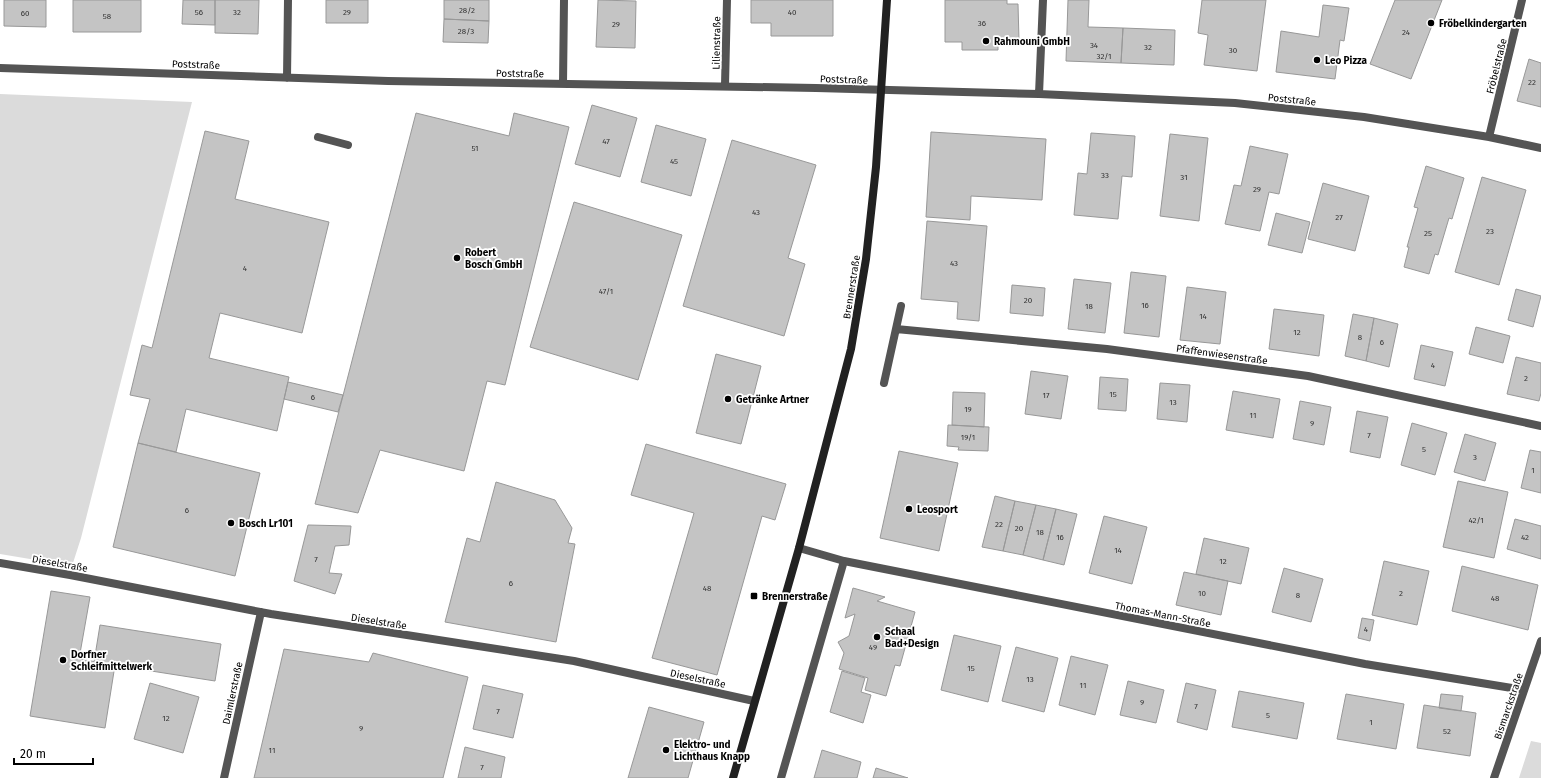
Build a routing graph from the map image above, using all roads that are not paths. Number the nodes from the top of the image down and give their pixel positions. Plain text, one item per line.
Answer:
1 (288, 0) edge
2 (564, 0) edge
3 (726, 0) edge
4 (887, 0) edge
5 (1043, 0) edge
6 (1522, 0) edge
7 (0, 68) edge
8 (287, 78) junction
9 (563, 84) junction
10 (725, 85) junction
11 (882, 90) junction
12 (1039, 94) junction
13 (318, 137) dead end
14 (1489, 137) junction
15 (348, 145) dead end
16 (1541, 148) edge
17 (901, 306) dead end
18 (896, 329) junction
19 (884, 383) dead end
20 (1541, 426) edge
21 (799, 548) junction
22 (844, 561) junction
23 (0, 563) edge
24 (261, 612) junction
25 (1541, 641) edge
26 (1524, 690) junction
27 (754, 701) junction
28 (224, 778) edge
29 (733, 778) edge
30 (781, 778) edge
31 (1494, 778) edge

1 - 8 street
2 - 9 street
3 - 10 street, Lilienstraße
4 - 11 main road, Brennerstraße
5 - 12 street
6 - 14 street, Fröbelstraße
7 - 8 street, Poststraße
8 - 9 street, Poststraße
9 - 10 street, Poststraße
10 - 11 street, Poststraße
11 - 12 street, Poststraße
11 - 21 main road, Brennerstraße
12 - 14 street, Poststraße
13 - 15 street
14 - 16 street, Poststraße
17 - 18 street
18 - 19 street
18 - 20 street, Pfaffenwiesenstraße
21 - 22 street, Thomas-Mann-Straße
21 - 27 main road, Brennerstraße
22 - 26 street, Thomas-Mann-Straße
22 - 30 street
23 - 24 street, Dieselstraße
24 - 27 street, Dieselstraße
24 - 28 street, Daimlerstraße
25 - 26 street, Bismarckstraße
26 - 31 street, Bismarckstraße
27 - 29 main road, Brennerstraße

